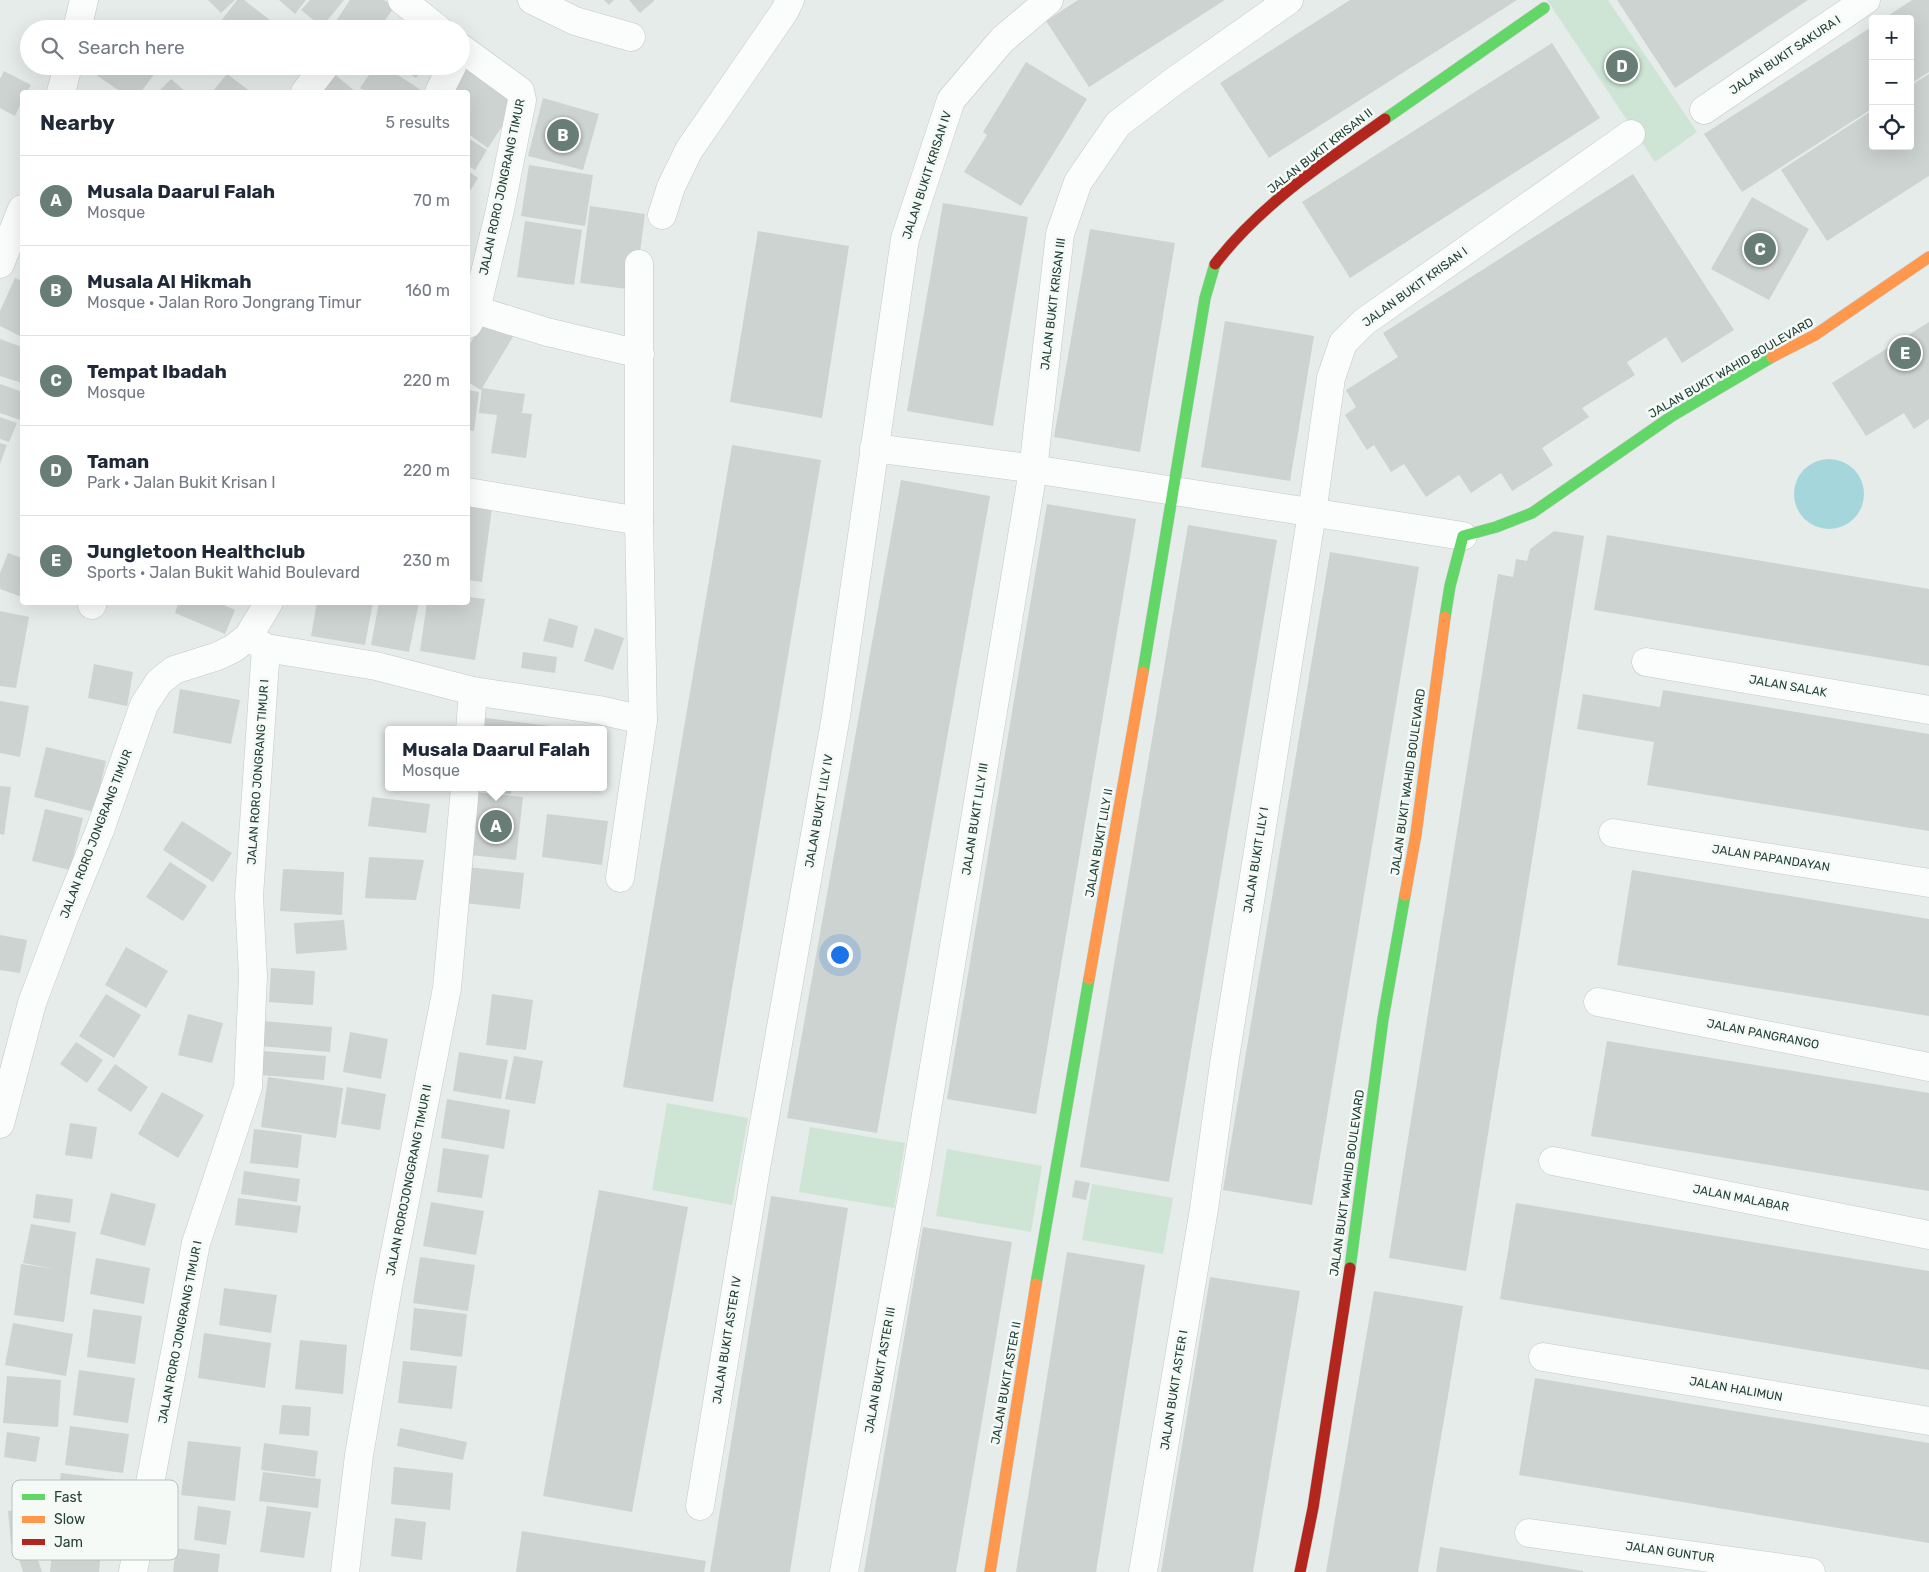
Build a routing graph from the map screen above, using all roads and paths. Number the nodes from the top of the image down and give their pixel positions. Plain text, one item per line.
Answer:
1 (84, 0) edge
2 (402, 0) edge
3 (532, 0) edge
4 (790, 0) edge
5 (1049, 0) edge
6 (1289, 0) edge
7 (1866, 0) edge
8 (1544, 8) dead end
9 (79, 20) edge
10 (427, 20) edge
11 (631, 37) dead end
12 (470, 55) edge
13 (66, 75) edge
14 (317, 75) edge
15 (448, 75) edge
16 (62, 90) edge
17 (306, 90) edge
18 (440, 90) edge
19 (1704, 110) dead end
20 (1631, 134) dead end
21 (20, 214) edge
22 (662, 215) dead end
23 (1929, 257) edge
24 (0, 264) edge
25 (639, 264) dead end
26 (472, 317) edge
27 (640, 354) junction
28 (874, 448) junction
29 (1033, 470) junction
30 (1173, 491) junction
31 (470, 492) edge
32 (1312, 513) junction
33 (639, 521) junction
34 (1463, 536) junction
35 (268, 605) edge
36 (257, 642) junction
37 (1646, 662) dead end
38 (473, 691) junction
39 (1929, 710) edge
40 (643, 720) junction
41 (470, 726) edge
42 (465, 791) edge
43 (1613, 833) dead end
44 (620, 878) dead end
45 (1929, 883) edge
46 (1598, 1002) dead end
47 (1929, 1067) edge
48 (0, 1124) edge
49 (1553, 1161) dead end
50 (917, 1169) joint
51 (755, 1174) joint
52 (1051, 1199) joint
53 (1204, 1209) joint
54 (1929, 1235) edge
55 (1543, 1356) dead end
56 (1929, 1421) edge
57 (151, 1480) edge
58 (700, 1506) dead end
59 (1528, 1532) dead end
60 (345, 1572) edge
61 (844, 1572) edge
62 (990, 1572) edge
63 (1143, 1572) edge
64 (1300, 1572) edge
65 (1811, 1572) edge

1 - 9 street
2 - 10 street
3 - 11 street
4 - 22 street
5 - 28 street, JALAN BUKIT KRISAN IV
6 - 29 street, JALAN BUKIT KRISAN III
7 - 19 street, JALAN BUKIT SAKURA I
8 - 30 street, JALAN BUKIT KRISAN II
12 - 26 street, JALAN RORO JONGRANG TIMUR
13 - 16 street
14 - 17 street
15 - 18 street
20 - 32 street, JALAN BUKIT KRISAN I
21 - 24 street
23 - 34 street, JALAN BUKIT WAHID BOULEVARD
25 - 27 street
26 - 27 street
27 - 33 street
28 - 29 street
28 - 51 street, JALAN BUKIT LILY IV
29 - 30 street
29 - 50 street, JALAN BUKIT LILY III
30 - 32 street
30 - 52 street, JALAN BUKIT LILY II
31 - 33 street
32 - 34 street
32 - 53 street, JALAN BUKIT LILY I
33 - 40 street
34 - 64 street, JALAN BUKIT WAHID BOULEVARD
35 - 36 street, JALAN RORO JONGRANG TIMUR
36 - 38 street
36 - 48 street, JALAN RORO JONGRANG TIMUR
36 - 57 street, JALAN RORO JONGRANG TIMUR I
37 - 39 street, JALAN SALAK
38 - 40 street
38 - 41 street
40 - 44 street
42 - 60 street, JALAN ROROJONGGRANG TIMUR II
43 - 45 street, JALAN PAPANDAYAN
46 - 47 street, JALAN PANGRANGO
49 - 54 street, JALAN MALABAR
50 - 61 street, JALAN BUKIT ASTER III
51 - 58 street, JALAN BUKIT ASTER IV
52 - 62 street, JALAN BUKIT ASTER II
53 - 63 street, JALAN BUKIT ASTER I
55 - 56 street, JALAN HALIMUN
59 - 65 street, JALAN GUNTUR

